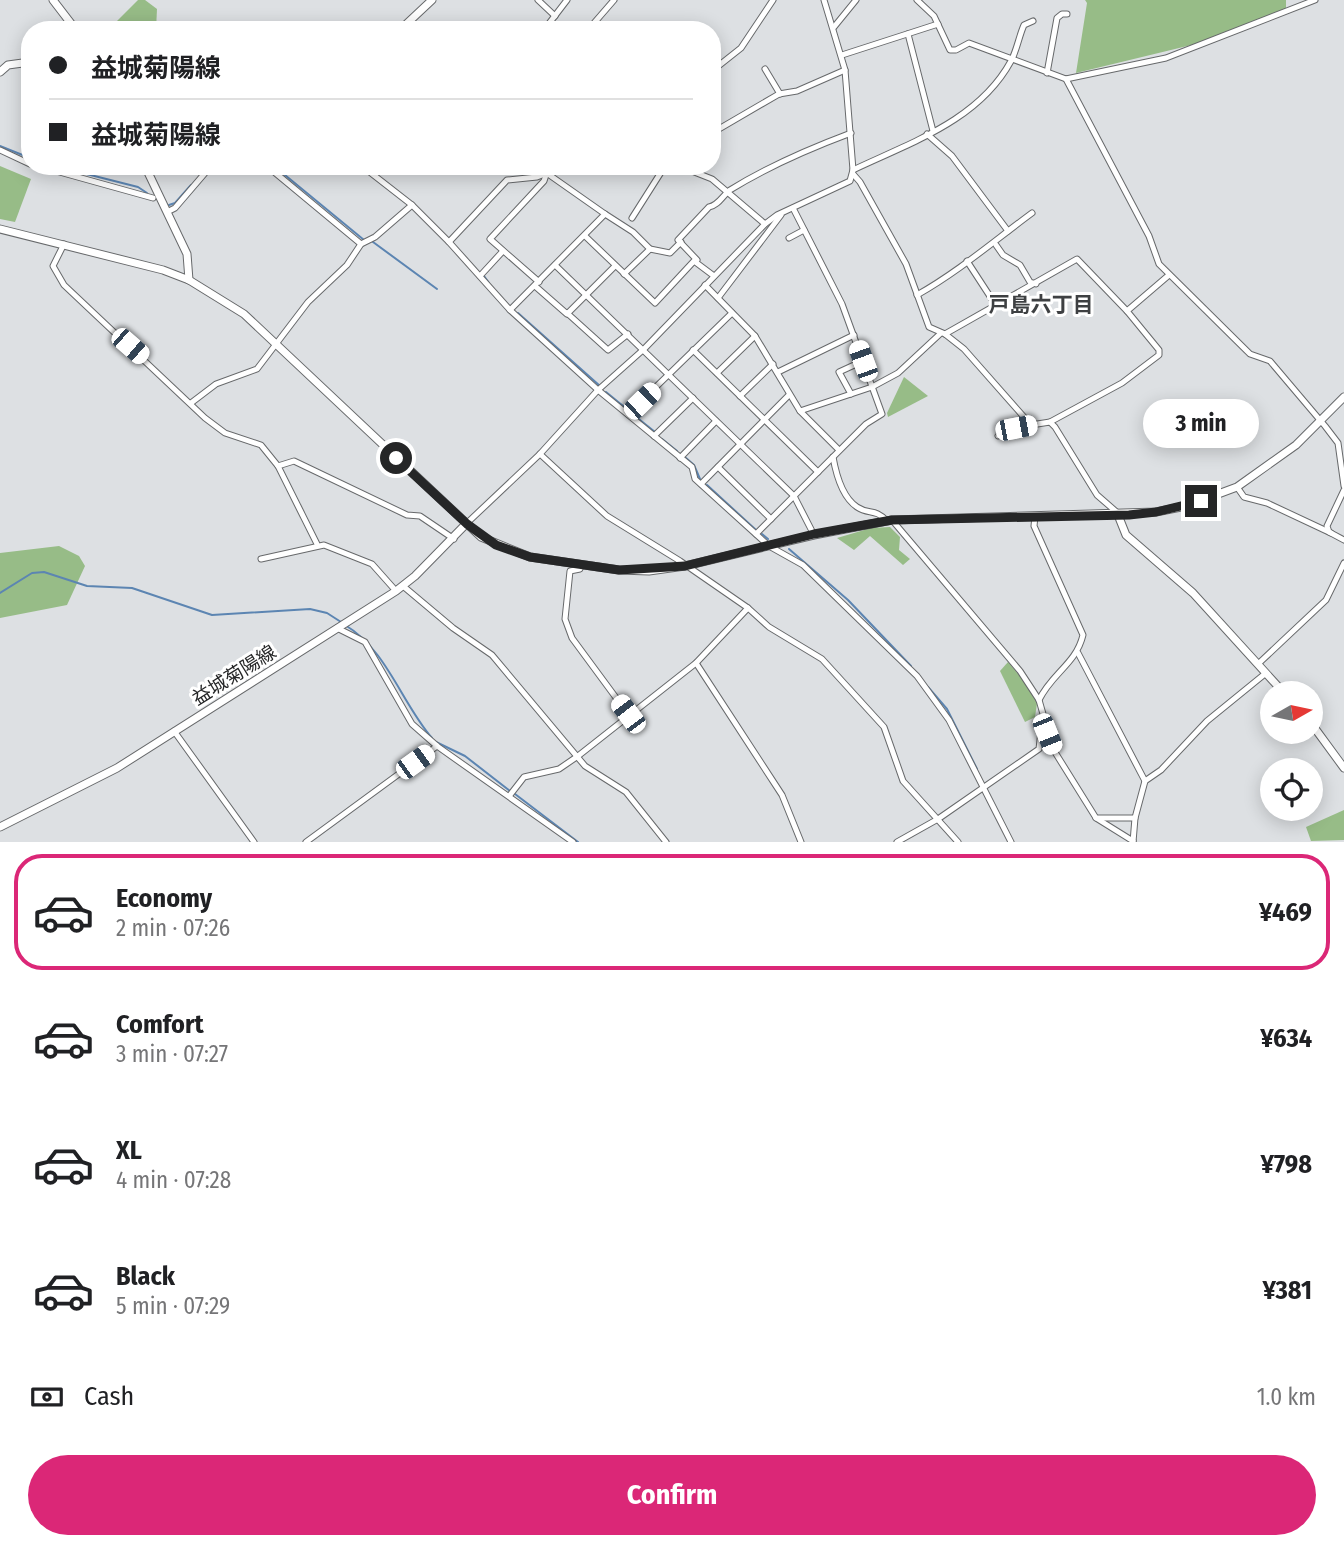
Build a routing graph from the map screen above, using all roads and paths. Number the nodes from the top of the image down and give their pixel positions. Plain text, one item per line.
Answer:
1 (53, 0) edge
2 (432, 0) edge
3 (538, 0) edge
4 (566, 0) edge
5 (614, 0) edge
6 (773, 0) edge
7 (824, 0) edge
8 (856, 0) edge
9 (917, 0) edge
10 (1315, 0) edge
11 (1067, 14) dead end
12 (555, 16) junction
13 (69, 21) edge
14 (410, 21) edge
15 (551, 21) edge
16 (596, 21) edge
17 (1033, 21) dead end
18 (938, 24) junction
19 (834, 27) junction
20 (908, 34) junction
21 (842, 55) junction
22 (1013, 59) junction
23 (21, 63) edge
24 (721, 64) edge
25 (765, 69) dead end
26 (845, 70) junction
27 (0, 72) edge
28 (1047, 72) junction
29 (1066, 79) junction
30 (780, 94) junction
31 (721, 128) edge
32 (852, 132) junction
33 (930, 132) junction
34 (0, 150) edge
35 (21, 160) edge
36 (853, 172) junction
37 (70, 175) edge
38 (149, 175) edge
39 (203, 175) edge
40 (278, 175) edge
41 (374, 175) edge
42 (538, 175) edge
43 (546, 175) edge
44 (548, 175) edge
45 (659, 175) edge
46 (702, 175) edge
47 (728, 192) junction
48 (153, 198) dead end
49 (412, 205) junction
50 (793, 208) junction
51 (167, 212) junction
52 (783, 212) junction
53 (1032, 213) dead end
54 (605, 214) junction
55 (632, 218) dead end
56 (765, 224) junction
57 (0, 229) edge
58 (804, 230) junction
59 (1008, 231) junction
60 (585, 236) junction
61 (789, 238) dead end
62 (449, 242) junction
63 (681, 242) junction
64 (64, 244) junction
65 (361, 244) junction
66 (996, 245) dead end
67 (650, 249) junction
68 (503, 251) junction
69 (696, 260) junction
70 (967, 261) junction
71 (555, 265) junction
72 (615, 266) junction
73 (624, 274) junction
74 (1169, 275) junction
75 (480, 276) junction
76 (714, 276) junction
77 (189, 281) junction
78 (537, 284) junction
79 (1036, 284) junction
80 (705, 285) junction
81 (587, 295) junction
82 (917, 295) junction
83 (718, 298) junction
84 (995, 304) junction
85 (510, 310) junction
86 (1127, 311) junction
87 (568, 313) junction
88 (732, 313) junction
89 (628, 334) junction
90 (943, 334) junction
91 (854, 335) junction
92 (755, 336) junction
93 (276, 342) junction
94 (645, 349) junction
95 (694, 350) junction
96 (863, 361) junction
97 (773, 364) junction
98 (778, 372) junction
99 (717, 373) junction
100 (669, 375) junction
101 (872, 387) junction
102 (598, 390) junction
103 (851, 394) junction
104 (789, 395) junction
105 (740, 396) junction
106 (1344, 397) edge
107 (693, 398) junction
108 (191, 403) junction
109 (800, 411) junction
110 (628, 414) junction
111 (765, 420) junction
112 (716, 421) junction
113 (1049, 422) junction
114 (1319, 423) junction
115 (1031, 425) junction
116 (654, 436) junction
117 (998, 436) dead end
118 (741, 445) junction
119 (839, 450) junction
120 (540, 454) junction
121 (832, 457) junction
122 (680, 458) junction
123 (278, 466) junction
124 (719, 467) junction
125 (818, 472) junction
126 (701, 484) junction
127 (1237, 487) junction
128 (1344, 488) edge
129 (794, 496) junction
130 (1119, 514) junction
131 (1035, 516) junction
132 (771, 519) junction
133 (890, 521) junction
134 (467, 524) junction
135 (1331, 533) junction
136 (756, 534) junction
137 (814, 534) junction
138 (454, 539) junction
139 (1344, 540) edge
140 (317, 544) junction
141 (769, 546) junction
142 (261, 559) dead end
143 (1344, 563) edge
144 (581, 565) junction
145 (685, 566) junction
146 (400, 589) junction
147 (748, 608) junction
148 (339, 627) junction
149 (1079, 653) junction
150 (696, 663) junction
151 (1258, 664) junction
152 (1266, 673) junction
153 (1273, 681) edge
154 (1040, 699) junction
155 (628, 714) junction
156 (1042, 715) junction
157 (174, 731) junction
158 (1323, 739) edge
159 (437, 746) junction
160 (578, 756) junction
161 (1344, 768) edge
162 (1145, 781) junction
163 (980, 787) junction
164 (512, 793) junction
165 (1096, 818) junction
166 (1135, 818) junction
167 (938, 819) junction
168 (0, 827) edge
169 (1133, 841) edge
170 (254, 842) edge
171 (306, 842) edge
172 (573, 842) edge
173 (666, 842) edge
174 (801, 842) edge
175 (897, 842) edge
176 (958, 842) edge
177 (1011, 842) edge

1 - 13 main road
2 - 14 main road
3 - 12 street
4 - 12 street
5 - 16 street
6 - 24 street
7 - 19 street
8 - 19 street
9 - 18 street
10 - 29 street
11 - 28 street
12 - 15 street
17 - 22 street
18 - 20 street
18 - 22 street
19 - 21 street
20 - 21 street
20 - 33 street
21 - 26 street
22 - 28 street
22 - 33 street
23 - 27 main road
25 - 30 street
26 - 30 street
26 - 32 street
28 - 29 street
29 - 74 street
30 - 31 street
32 - 36 street
32 - 47 street
33 - 36 street
33 - 59 street
34 - 35 street
36 - 50 street
36 - 82 street
37 - 48 street
38 - 51 main road
39 - 51 street
40 - 65 street
41 - 49 street
42 - 62 street
43 - 68 street
44 - 54 street
45 - 55 street
46 - 47 street
47 - 56 street
47 - 63 street
49 - 62 street
49 - 65 street
50 - 52 street
50 - 58 street
51 - 77 main road
52 - 56 street
52 - 83 street
53 - 59 street
54 - 60 street
54 - 67 street
56 - 76 street
57 - 64 main road
58 - 61 street
58 - 91 street
59 - 70 street
60 - 71 street
60 - 72 street
62 - 75 street
63 - 67 street
63 - 69 street
64 - 77 main road
64 - 108 street
65 - 93 street
66 - 79 street
67 - 73 street
68 - 75 street
68 - 78 street
69 - 73 street
69 - 76 street
70 - 82 street
70 - 84 street
71 - 78 street
71 - 81 street
72 - 73 street
72 - 81 street
74 - 86 street
74 - 114 street
75 - 85 street
76 - 80 street
77 - 93 main road
78 - 85 street
78 - 87 street
79 - 84 street
79 - 86 street
80 - 83 street
80 - 94 street
81 - 87 street
81 - 89 street
82 - 90 street
83 - 88 street
84 - 90 street
85 - 102 street
86 - 113 street
87 - 89 street
88 - 92 street
88 - 95 street
89 - 94 street
90 - 101 street
90 - 115 street
91 - 96 street
91 - 98 street
92 - 97 street
92 - 99 street
93 - 108 street
93 - 134 main road
94 - 100 street
94 - 102 street
95 - 99 street
95 - 100 street
96 - 101 street
96 - 103 street
97 - 98 street
97 - 105 street
98 - 104 street
99 - 105 street
100 - 107 street
100 - 110 street
101 - 103 street
101 - 119 street
102 - 110 street
102 - 120 street
103 - 109 street
104 - 109 street
104 - 111 street
105 - 111 street
106 - 114 main road
107 - 112 street
107 - 116 street
108 - 123 street
109 - 119 street
110 - 116 street
111 - 118 street
111 - 125 street
112 - 118 street
112 - 122 street
113 - 115 street
113 - 130 street
114 - 127 main road
114 - 128 street
115 - 117 street
116 - 122 street
118 - 124 street
118 - 129 street
119 - 121 street
120 - 134 street
120 - 145 street
121 - 125 street
121 - 133 street
122 - 126 street
123 - 138 street
123 - 140 street
124 - 126 street
124 - 132 street
125 - 129 street
126 - 136 street
127 - 130 main road
127 - 135 street
128 - 135 street
129 - 132 street
129 - 137 street
130 - 131 main road
130 - 151 main road
131 - 133 main road
131 - 149 street
132 - 136 street
133 - 137 main road
133 - 154 street
134 - 138 main road, 益城菊陽線
134 - 144 main road
135 - 139 street
136 - 141 street
137 - 141 main road
138 - 146 main road, 益城菊陽線
140 - 142 street
140 - 146 street
141 - 145 main road
141 - 163 street
143 - 151 street
144 - 145 main road
144 - 155 street
145 - 147 street
146 - 148 main road, 益城菊陽線
146 - 160 street
147 - 150 street
147 - 167 street
148 - 157 main road, 益城菊陽線
148 - 159 street
149 - 154 street
149 - 162 street
150 - 155 street
150 - 174 street
151 - 152 main road
152 - 153 main road
152 - 162 street
154 - 156 street
155 - 160 street
156 - 163 street
156 - 165 street
157 - 168 main road, 益城菊陽線
157 - 170 street
158 - 161 main road
159 - 164 street
159 - 171 street
160 - 164 street
160 - 173 street
162 - 166 street
163 - 167 street
163 - 177 street
164 - 172 street
165 - 166 street
165 - 169 street
166 - 169 street
167 - 175 street
167 - 176 street

